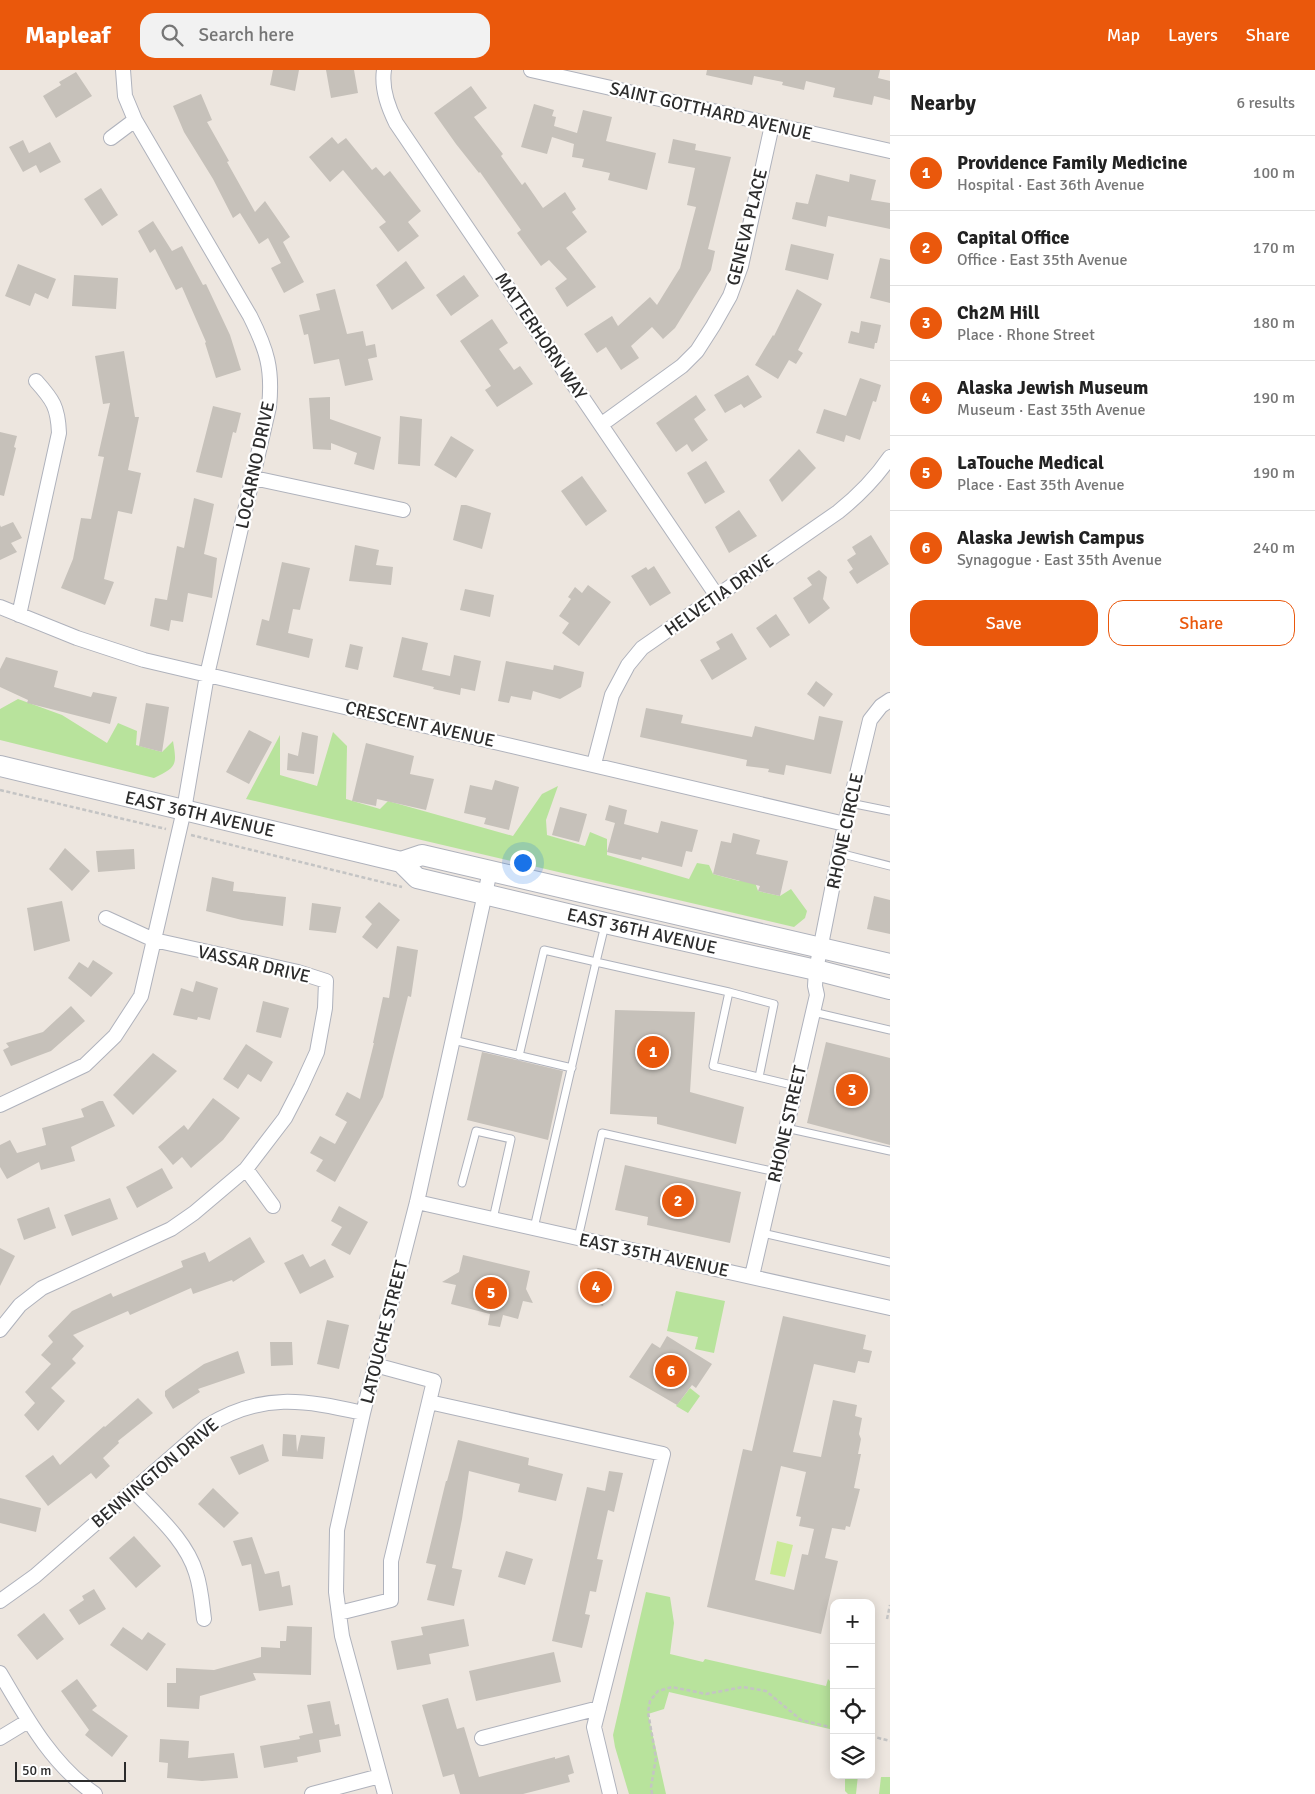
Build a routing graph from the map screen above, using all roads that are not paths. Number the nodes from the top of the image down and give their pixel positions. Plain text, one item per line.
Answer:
1 (123, 70) edge
2 (384, 70) edge
3 (531, 70) edge
4 (135, 120) junction
5 (772, 125) junction
6 (111, 138) dead end
7 (890, 151) edge
8 (36, 381) dead end
9 (602, 424) junction
10 (890, 457) edge
11 (254, 478) junction
12 (403, 510) dead end
13 (717, 596) junction
14 (0, 607) edge
15 (18, 615) junction
16 (208, 675) junction
17 (890, 700) edge
18 (594, 764) junction
19 (0, 766) edge
20 (850, 803) junction
21 (184, 810) junction
22 (890, 811) edge
23 (845, 824) junction
24 (839, 853) junction
25 (401, 862) junction
26 (890, 866) edge
27 (490, 871) junction
28 (485, 895) junction
29 (106, 918) dead end
30 (605, 923) junction
31 (154, 940) junction
32 (821, 948) junction
33 (596, 962) junction
34 (890, 964) edge
35 (816, 970) junction
36 (890, 989) edge
37 (729, 992) junction
38 (813, 1012) junction
39 (890, 1030) edge
40 (453, 1040) junction
41 (519, 1056) junction
42 (572, 1068) junction
43 (758, 1077) junction
44 (796, 1086) junction
45 (0, 1105) edge
46 (786, 1128) junction
47 (890, 1151) edge
48 (246, 1170) junction
49 (776, 1172) junction
50 (462, 1183) dead end
51 (417, 1202) junction
52 (272, 1206) dead end
53 (493, 1219) junction
54 (534, 1228) junction
55 (762, 1232) junction
56 (578, 1238) junction
57 (890, 1262) edge
58 (752, 1276) junction
59 (890, 1308) edge
60 (0, 1330) edge
61 (375, 1365) junction
62 (429, 1402) junction
63 (363, 1413) junction
64 (133, 1490) junction
65 (0, 1600) edge
66 (339, 1613) junction
67 (204, 1619) dead end
68 (0, 1674) edge
69 (599, 1708) junction
70 (28, 1720) junction
71 (0, 1738) edge
72 (482, 1738) dead end
73 (380, 1776) junction
74 (95, 1794) edge
75 (312, 1794) edge
76 (385, 1794) edge
77 (610, 1794) edge

1 - 4 street, LOCARNO DRIVE
2 - 9 street, MATTERHORN WAY
3 - 5 street, SAINT GOTTHARD AVENUE
4 - 6 street
4 - 11 street, LOCARNO DRIVE
5 - 7 street, SAINT GOTTHARD AVENUE
5 - 9 street, GENEVA PLACE
8 - 15 street
9 - 13 street, MATTERHORN WAY
10 - 13 street, HELVETIA DRIVE
11 - 12 street
11 - 16 street, LOCARNO DRIVE
13 - 18 street, HELVETIA DRIVE
14 - 15 street, CRESCENT AVENUE
15 - 16 street, CRESCENT AVENUE
16 - 18 street, CRESCENT AVENUE
16 - 21 street, LOCARNO DRIVE
17 - 20 street, RHONE CIRCLE
18 - 23 street, CRESCENT AVENUE
19 - 21 main road, EAST 36TH AVENUE
20 - 22 lane
20 - 23 street, RHONE CIRCLE
21 - 25 main road, EAST 36TH AVENUE
21 - 31 street, LOCARNO DRIVE
23 - 24 street, RHONE CIRCLE
24 - 26 lane
24 - 32 street, RHONE CIRCLE
25 - 27 main road, EAST 36TH AVENUE
25 - 28 main road, EAST 36TH AVENUE
27 - 28 street, LATOUCHE STREET
27 - 32 main road, EAST 36TH AVENUE
28 - 30 main road, EAST 36TH AVENUE
28 - 40 street, LATOUCHE STREET
29 - 31 street
30 - 33 lane
30 - 35 main road, EAST 36TH AVENUE
31 - 45 street, LOCARNO DRIVE
31 - 48 street, VASSAR DRIVE
32 - 34 main road, EAST 36TH AVENUE
32 - 35 street, RHONE CIRCLE
33 - 37 lane
33 - 41 lane
33 - 42 lane
35 - 36 main road, EAST 36TH AVENUE
35 - 38 street, RHONE STREET
37 - 43 lane
37 - 43 lane
38 - 39 lane
38 - 44 street, RHONE STREET
40 - 41 lane
40 - 51 street, LATOUCHE STREET
41 - 42 lane
42 - 54 lane
43 - 44 lane
44 - 46 street, RHONE STREET
46 - 47 lane
46 - 49 street, RHONE STREET
48 - 52 street
48 - 60 street, VASSAR DRIVE
49 - 55 street, RHONE STREET
49 - 56 lane
50 - 53 lane
51 - 53 street, EAST 35TH AVENUE
51 - 61 street, LATOUCHE STREET
53 - 54 street, EAST 35TH AVENUE
54 - 56 street, EAST 35TH AVENUE
55 - 57 lane
55 - 58 street, RHONE STREET
56 - 58 street, EAST 35TH AVENUE
58 - 59 street, EAST 35TH AVENUE
61 - 62 street
61 - 63 street, LATOUCHE STREET
62 - 66 street
62 - 69 street
63 - 64 street, BENNINGTON DRIVE
63 - 66 street, LATOUCHE STREET
64 - 65 street, BENNINGTON DRIVE
64 - 67 street
66 - 73 street, LATOUCHE STREET
68 - 70 street
69 - 72 street
69 - 77 street
70 - 71 street
70 - 74 street
73 - 75 street
73 - 76 street, LATOUCHE STREET

